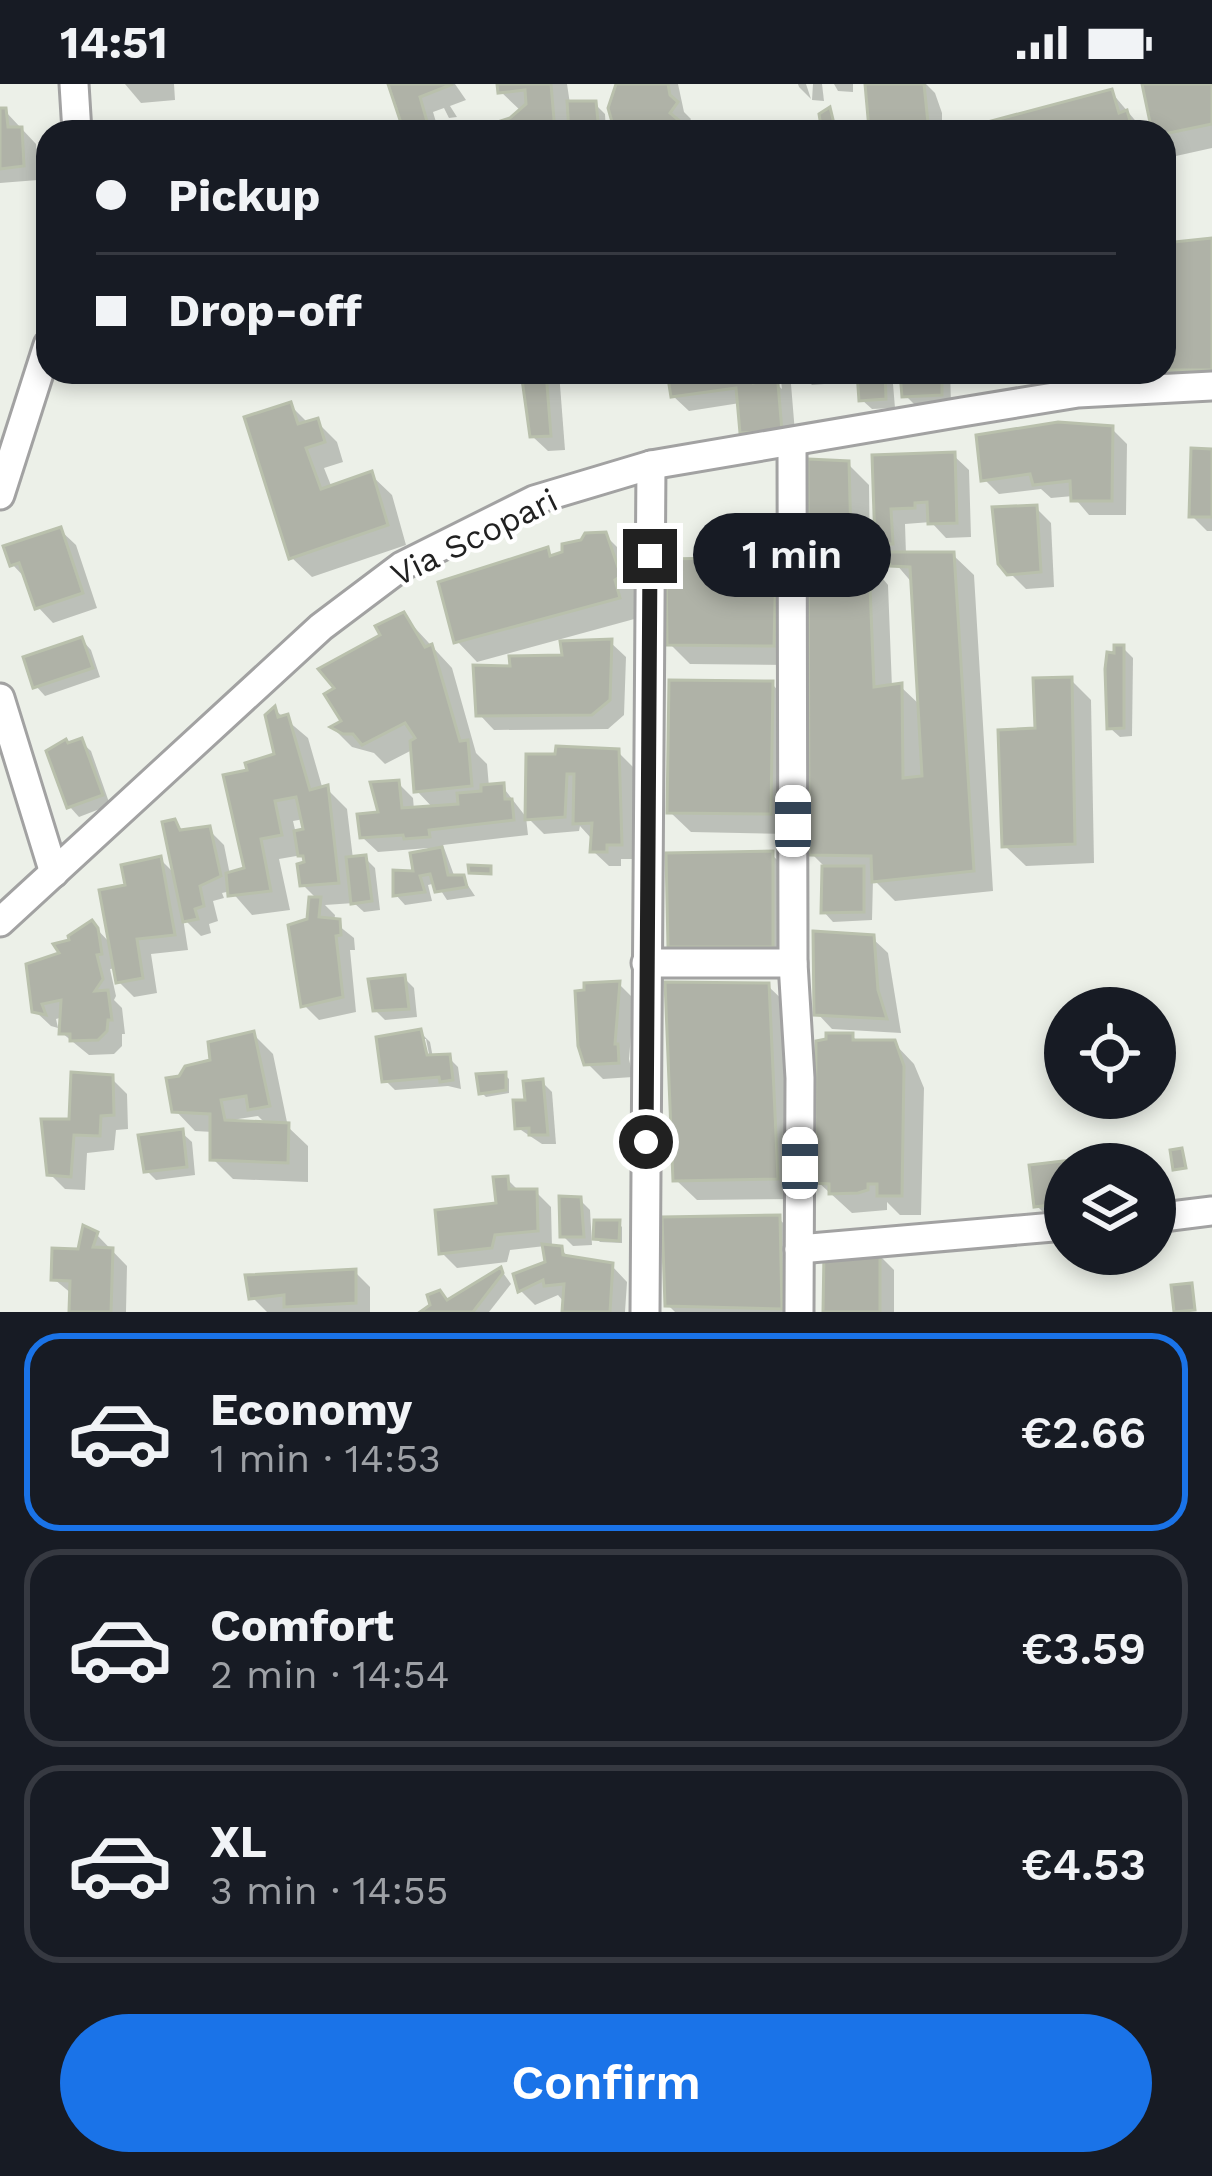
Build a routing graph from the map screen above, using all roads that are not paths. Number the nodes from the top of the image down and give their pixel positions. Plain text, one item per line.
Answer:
1 (74, 84) edge
2 (76, 120) edge
3 (36, 382) edge
4 (1212, 386) edge
5 (793, 443) junction
6 (651, 465) junction
7 (0, 495) edge
8 (0, 698) edge
9 (55, 873) junction
10 (0, 922) edge
11 (646, 963) junction
12 (793, 963) junction
13 (1212, 1211) edge
14 (1176, 1215) edge
15 (1044, 1228) edge
16 (799, 1250) junction
17 (645, 1312) edge
18 (800, 1312) edge

1 - 2 street
3 - 7 street
4 - 5 street, Via Scopari
5 - 6 street, Via Scopari
5 - 12 street
6 - 9 street, Via Scopari
6 - 11 street
8 - 9 street
9 - 10 street, Via Scopari
11 - 12 street
11 - 17 street
12 - 16 street
13 - 14 street
15 - 16 street
16 - 18 street

